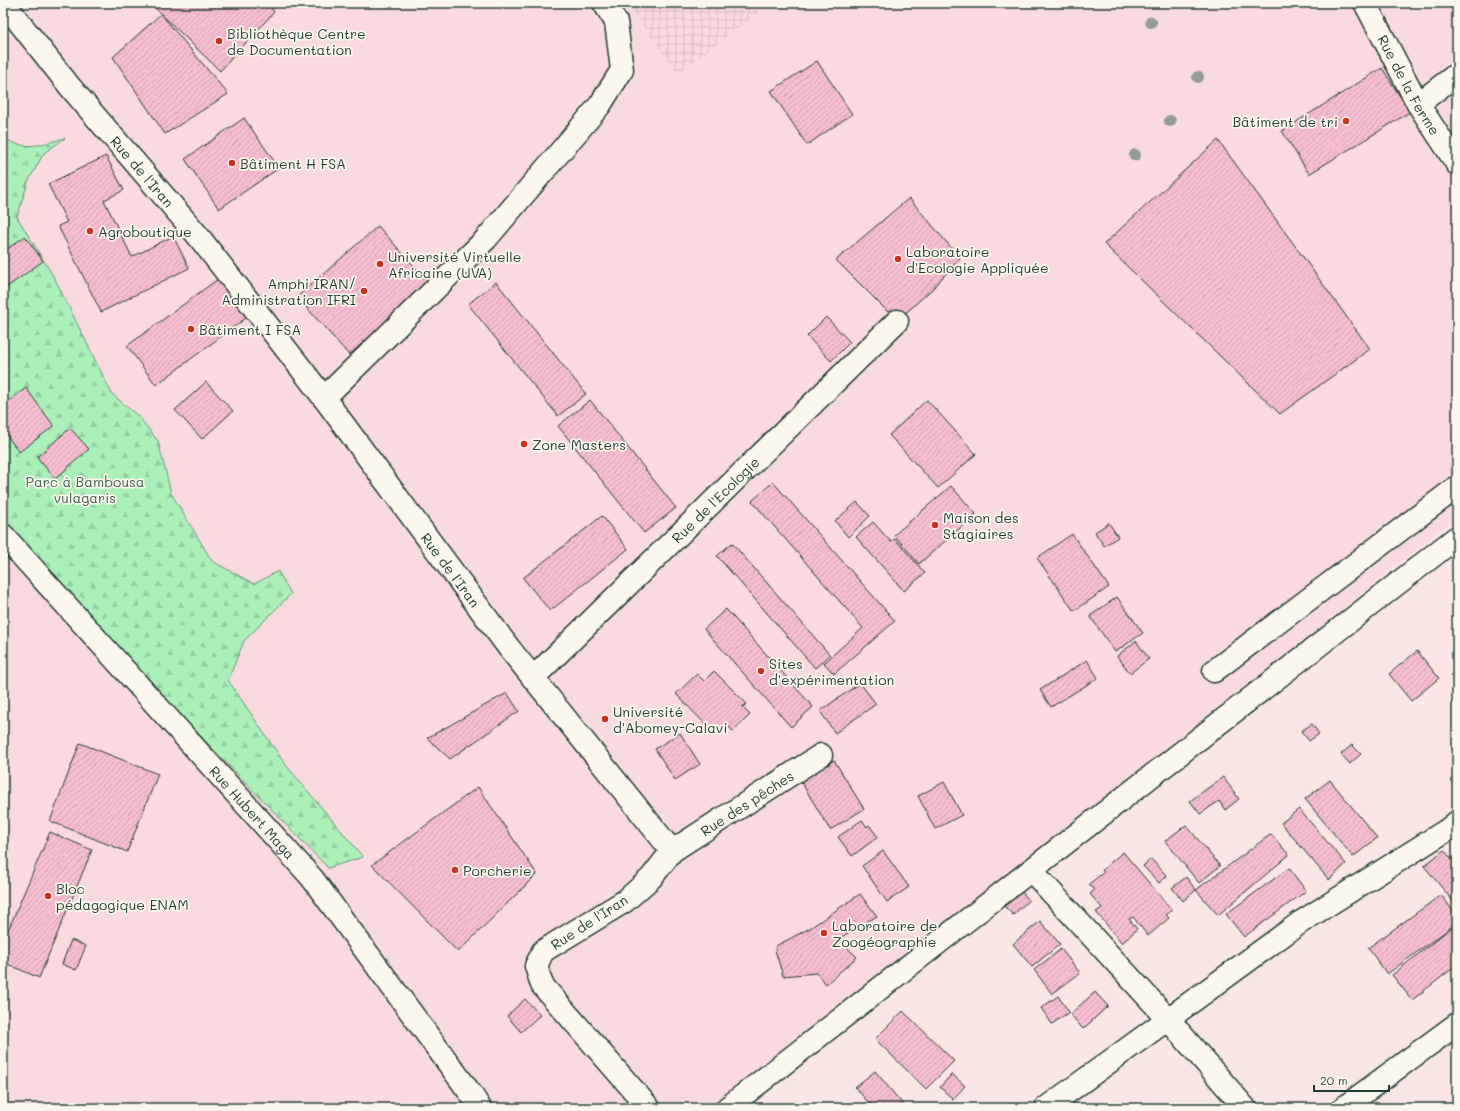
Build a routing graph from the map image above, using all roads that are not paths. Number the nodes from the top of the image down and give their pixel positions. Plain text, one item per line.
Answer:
1 (4, 3) edge
2 (604, 3) edge
3 (1365, 3) edge
4 (1457, 74) edge
5 (1418, 104) junction
6 (1457, 164) edge
7 (897, 321) dead end
8 (324, 398) junction
9 (1457, 487) edge
10 (3, 535) edge
11 (1457, 537) edge
12 (1214, 671) dead end
13 (533, 678) junction
14 (821, 754) dead end
15 (1454, 832) edge
16 (672, 851) junction
17 (1031, 870) junction
18 (1168, 1019) junction
19 (1457, 1024) edge
20 (480, 1108) edge
21 (649, 1108) edge
22 (727, 1108) edge
23 (1046, 1108) edge
24 (1245, 1108) edge
25 (1343, 1108) edge

1 - 8 street, Rue de l'Iran
2 - 8 street
3 - 5 street, Rue de la Ferme
4 - 5 street
5 - 6 street, Rue de la Ferme
7 - 13 street, Rue de l'Ecologie
8 - 13 street, Rue de l'Iran
9 - 12 street
10 - 20 street, Rue Hubert Maga
11 - 17 street
13 - 16 street, Rue de l'Iran
14 - 16 street, Rue des pêches
15 - 18 street
16 - 21 street, Rue de l'Iran
17 - 18 street
17 - 22 street
18 - 23 street
18 - 24 street
19 - 25 street

